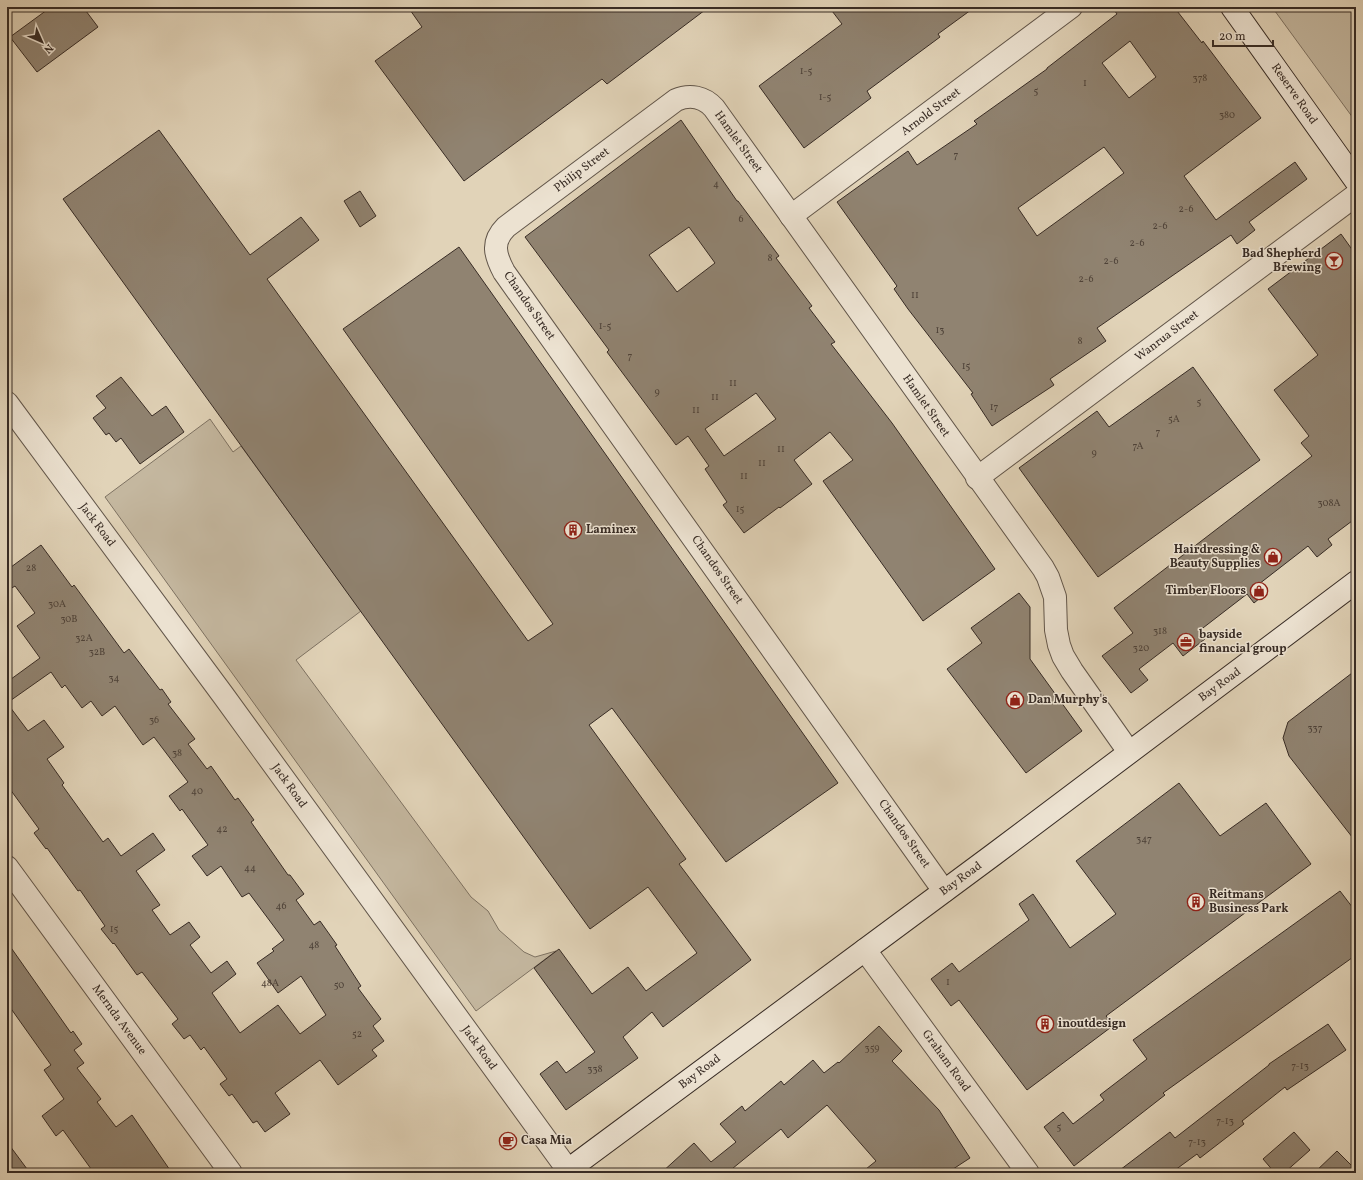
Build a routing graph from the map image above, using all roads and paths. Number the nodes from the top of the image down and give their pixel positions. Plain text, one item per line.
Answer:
1 (1071, 7) edge
2 (1232, 7) edge
3 (676, 100) joint
4 (1356, 181) edge
5 (1356, 195) edge
6 (791, 216) junction
7 (496, 247) joint
8 (7, 403) edge
9 (977, 478) junction
10 (1356, 582) edge
11 (1129, 752) junction
12 (7, 867) edge
13 (944, 890) junction
14 (865, 950) junction
15 (1019, 1170) edge
16 (566, 1171) edge
17 (231, 1173) edge

1 - 6 street, Arnold Street
2 - 4 street, Reserve Road
3 - 6 street, Hamlet Street
3 - 7 street, Philip Street
5 - 9 street, Wanrua Street
6 - 9 street, Hamlet Street
7 - 13 street, Chandos Street
8 - 16 street, Jack Road
9 - 11 street, Hamlet Street
10 - 11 street, Bay Road
11 - 13 street, Bay Road
12 - 17 street, Mernda Avenue
13 - 14 street, Bay Road
14 - 15 street, Graham Road
14 - 16 street, Bay Road

